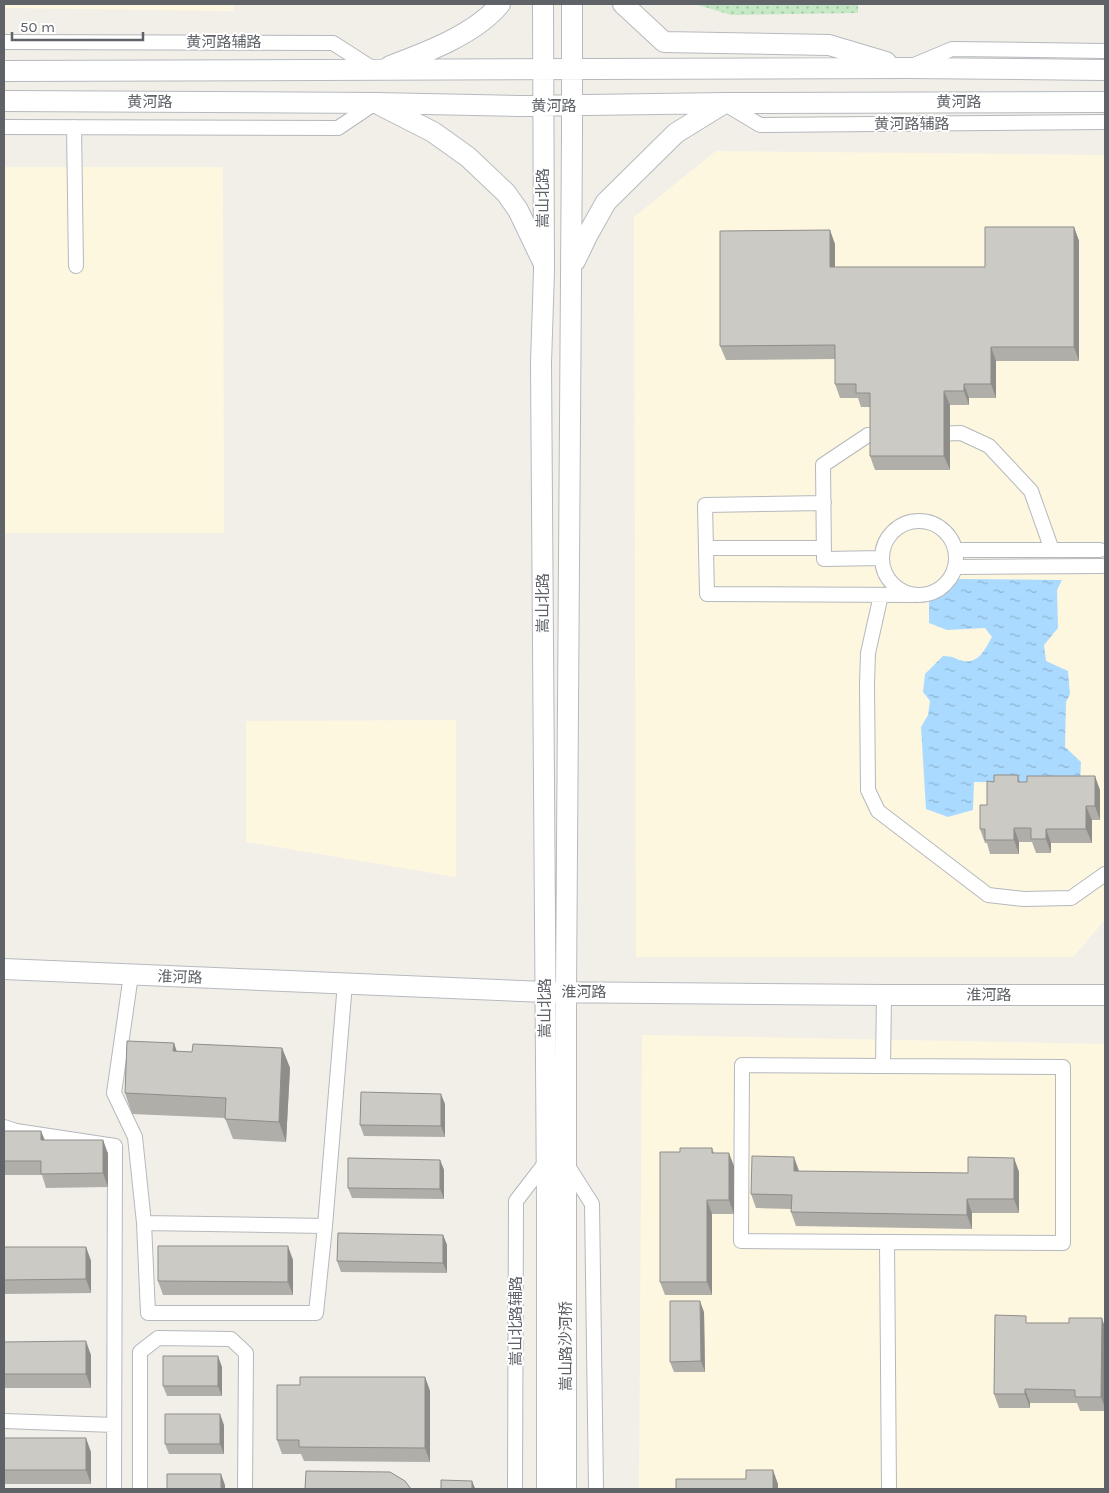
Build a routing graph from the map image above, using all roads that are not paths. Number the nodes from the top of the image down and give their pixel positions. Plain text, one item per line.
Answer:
1 (500, 4) edge
2 (543, 4) edge
3 (572, 4) edge
4 (623, 4) edge
5 (4, 42) edge
6 (1105, 51) edge
7 (907, 68) junction
8 (572, 69) junction
9 (376, 70) junction
10 (542, 70) junction
11 (1105, 70) edge
12 (4, 71) edge
13 (4, 101) edge
14 (1105, 102) edge
15 (376, 103) junction
16 (725, 103) junction
17 (542, 106) junction
18 (572, 106) junction
19 (1105, 122) edge
20 (4, 127) edge
21 (74, 127) junction
22 (544, 264) junction
23 (76, 266) dead end
24 (572, 268) junction
25 (824, 504) junction
26 (1103, 546) edge
27 (706, 548) junction
28 (824, 548) junction
29 (956, 550) junction
30 (1052, 550) junction
31 (882, 558) junction
32 (956, 567) junction
33 (1104, 569) edge
34 (881, 595) junction
35 (915, 595) junction
36 (1105, 874) edge
37 (4, 969) edge
38 (131, 976) junction
39 (345, 983) junction
40 (545, 992) junction
41 (566, 992) junction
42 (884, 995) junction
43 (1105, 995) edge
44 (883, 1066) junction
45 (4, 1127) edge
46 (556, 1162) junction
47 (556, 1203) junction
48 (144, 1223) junction
49 (325, 1226) junction
50 (887, 1242) junction
51 (4, 1421) edge
52 (114, 1425) junction
53 (114, 1489) edge
54 (140, 1489) edge
55 (244, 1489) edge
56 (515, 1489) edge
57 (547, 1489) edge
58 (566, 1489) edge
59 (596, 1489) edge
60 (889, 1489) edge

1 - 9 main road
2 - 10 main road, 嵩山北路
3 - 8 main road, 嵩山北路
4 - 7 main road
5 - 9 street, 黄河路辅路
6 - 7 street
7 - 8 main road, 黄河路
7 - 11 main road, 黄河路
8 - 10 main road, 黄河路
8 - 18 main road, 嵩山北路
9 - 10 main road, 黄河路
9 - 12 main road, 黄河路
10 - 17 main road, 嵩山北路
13 - 15 main road, 黄河路
14 - 16 main road, 黄河路
15 - 17 main road, 黄河路
15 - 21 street
15 - 22 main road
16 - 18 main road, 黄河路
16 - 19 street, 黄河路辅路
16 - 24 main road
17 - 18 main road, 黄河路
17 - 22 main road, 嵩山北路
18 - 24 main road, 嵩山北路
20 - 21 street
21 - 23 street
22 - 40 main road, 嵩山北路
24 - 41 main road, 嵩山北路
25 - 27 street
25 - 28 street
25 - 30 street
26 - 30 street
26 - 33 street
27 - 28 street
27 - 34 street
28 - 31 street
29 - 30 street
29 - 31 street
29 - 32 street
31 - 35 street
32 - 33 street
32 - 35 street
34 - 35 street
34 - 36 street
37 - 38 main road, 淮河路
38 - 39 main road, 淮河路
38 - 48 street
39 - 40 main road, 淮河路
39 - 49 street
40 - 41 main road, 淮河路
40 - 46 main road, 嵩山北路
41 - 42 main road, 淮河路
41 - 46 main road, 嵩山北路
42 - 43 main road, 淮河路
42 - 44 street
44 - 50 street
44 - 50 street
45 - 52 street
46 - 47 main road, 嵩山北路
46 - 56 street, 嵩山北路辅路
46 - 59 street
47 - 57 main road, 嵩山路沙河桥
47 - 58 main road, 嵩山路沙河桥
48 - 49 street
48 - 49 street
50 - 60 street
51 - 52 street
52 - 53 street
54 - 55 street

